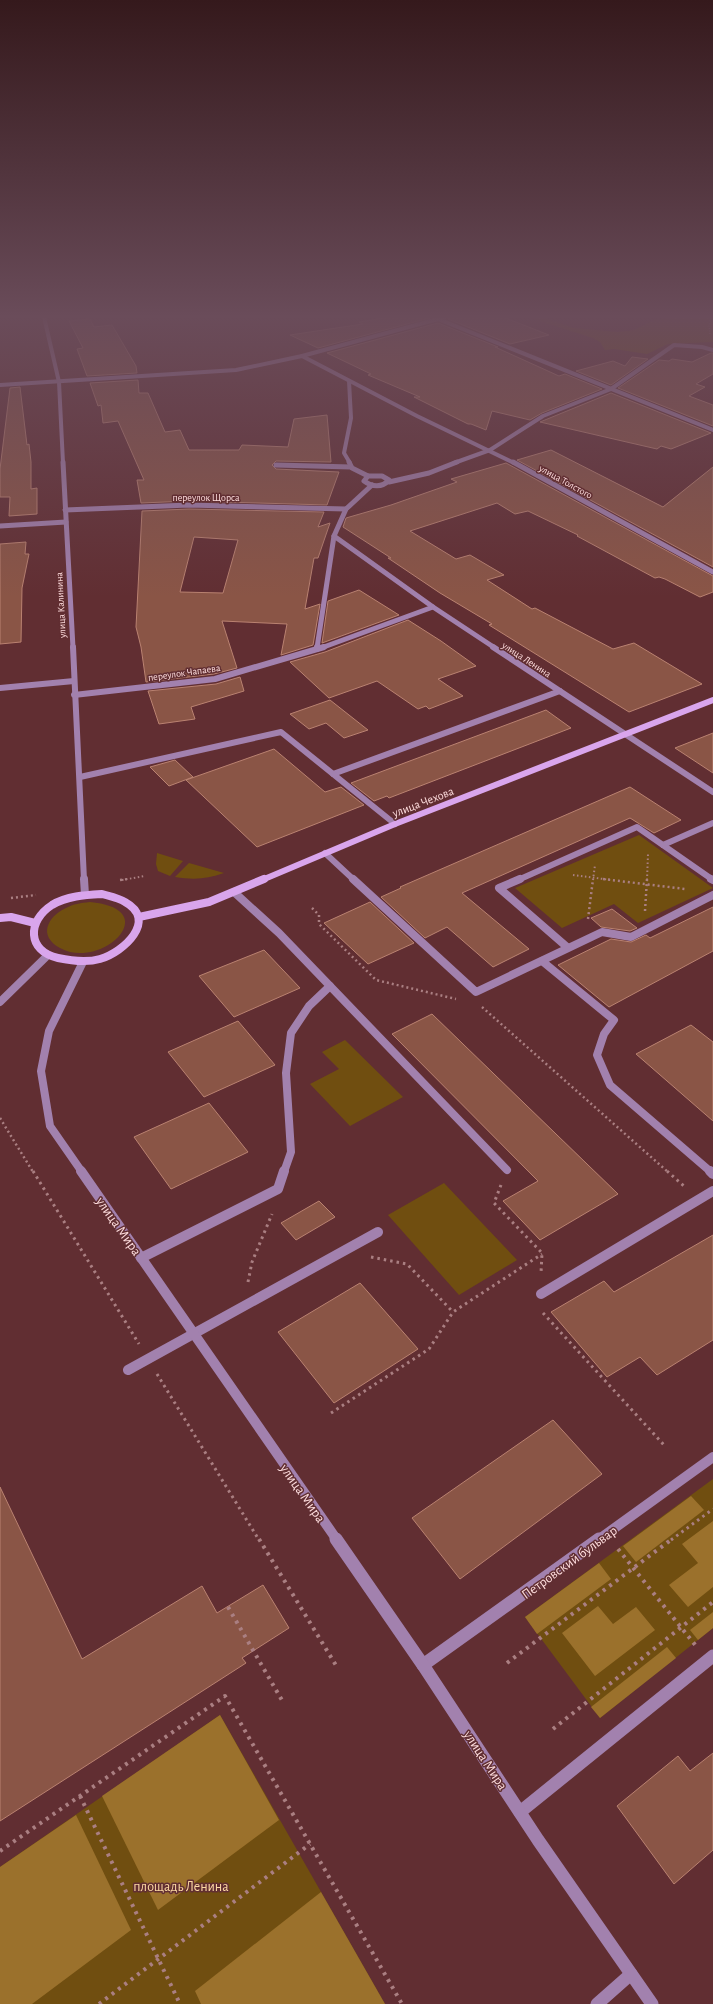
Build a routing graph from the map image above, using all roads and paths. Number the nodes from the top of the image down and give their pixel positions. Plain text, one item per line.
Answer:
1 (60, 411) edge
2 (351, 411) edge
3 (406, 411) edge
4 (556, 411) edge
5 (666, 411) edge
6 (713, 430) edge
7 (490, 450) junction
8 (276, 465) dead end
9 (351, 467) junction
10 (368, 476) junction
11 (389, 482) junction
12 (372, 485) junction
13 (346, 509) junction
14 (65, 510) junction
15 (66, 522) junction
16 (0, 526) edge
17 (334, 536) junction
18 (713, 572) edge
19 (432, 607) junction
20 (317, 649) junction
21 (74, 681) junction
22 (0, 688) edge
23 (560, 691) junction
24 (74, 695) junction
25 (713, 700) edge
26 (626, 735) junction
27 (333, 774) junction
28 (80, 777) junction
29 (713, 792) edge
30 (713, 823) edge
31 (395, 824) junction
32 (649, 836) junction
33 (598, 844) junction
34 (663, 845) junction
35 (325, 853) junction
36 (538, 870) junction
37 (593, 877) junction
38 (713, 880) edge
39 (646, 884) junction
40 (690, 890) dead end
41 (234, 892) junction
42 (84, 894) junction
43 (713, 895) edge
44 (312, 908) dead end
45 (139, 917) junction
46 (0, 918) edge
47 (35, 923) junction
48 (644, 930) junction
49 (585, 940) junction
50 (567, 947) junction
51 (48, 955) junction
52 (542, 961) junction
53 (83, 962) junction
54 (330, 986) junction
55 (463, 1000) dead end
56 (0, 1002) edge
57 (478, 1004) dead end
58 (0, 1118) edge
59 (507, 1170) joint
60 (713, 1174) edge
61 (278, 1189) junction
62 (713, 1191) edge
63 (699, 1199) junction
64 (378, 1232) dead end
65 (343, 1252) junction
66 (542, 1254) junction
67 (141, 1258) junction
68 (248, 1285) dead end
69 (541, 1294) junction
70 (453, 1312) junction
71 (194, 1335) junction
72 (149, 1360) junction
73 (128, 1370) dead end
74 (331, 1413) dead end
75 (664, 1445) dead end
76 (713, 1457) edge
77 (713, 1509) edge
78 (606, 1534) junction
79 (634, 1569) junction
80 (713, 1602) edge
81 (228, 1607) dead end
82 (681, 1628) junction
83 (711, 1658) edge
84 (507, 1663) dead end
85 (423, 1665) junction
86 (337, 1667) dead end
87 (283, 1702) dead end
88 (553, 1729) dead end
89 (80, 1796) junction
90 (520, 1812) junction
91 (310, 1844) junction
92 (0, 1851) edge
93 (158, 1959) junction
94 (631, 1974) junction
95 (100, 2004) edge
96 (180, 2004) edge
97 (402, 2004) edge
98 (597, 2004) edge
99 (652, 2004) edge

1 - 14 street, улица Калинина
2 - 9 street
3 - 7 street, улица Толстого
4 - 7 street
5 - 6 street
7 - 11 street
7 - 18 street, улица Толстого
8 - 9 street
9 - 10 street
10 - 11 street
10 - 12 street
11 - 12 street
12 - 13 street
13 - 14 street, переулок Щорса
13 - 17 street
14 - 15 street, улица Калинина
15 - 16 street
15 - 21 street, улица Калинина
17 - 19 street, улица Ленина
17 - 20 street
19 - 20 street, переулок Чапаева
19 - 23 street, улица Ленина
20 - 24 street, переулок Чапаева
21 - 22 street
21 - 24 street, улица Калинина
23 - 26 street, улица Ленина
23 - 27 street
24 - 28 street, улица Калинина
25 - 26 main road, улица Чехова
26 - 29 street, улица Ленина
26 - 31 main road, улица Чехова
27 - 28 street
27 - 31 street
28 - 42 street, улица Калинина
30 - 34 street
31 - 35 main road, улица Чехова
32 - 33 street
32 - 34 street
32 - 39 path
33 - 36 street
33 - 37 path
34 - 38 street
35 - 41 main road, улица Чехова
35 - 52 street
36 - 37 path
36 - 50 street
37 - 39 path
37 - 49 path
39 - 40 path
39 - 48 path
41 - 45 main road, улица Чехова
41 - 54 street
42 - 45 main road
42 - 47 main road
43 - 48 street
44 - 55 path
45 - 53 main road
46 - 47 main road
47 - 51 main road
48 - 49 street
49 - 50 street
50 - 52 street
51 - 53 main road
51 - 56 street
52 - 60 street
53 - 67 street, улица Мира
54 - 59 street
54 - 61 street
57 - 63 path
58 - 72 path
59 - 66 path
61 - 67 street
61 - 68 path
62 - 63 street
63 - 69 street
64 - 65 street
65 - 70 path
65 - 71 street
66 - 69 path
66 - 70 path
67 - 71 street, улица Мира
69 - 75 path
70 - 74 path
71 - 72 street
71 - 85 street, улица Мира
72 - 73 street
72 - 86 path
76 - 78 street, Петровский бульвар
77 - 79 path
78 - 79 path
78 - 85 street, Петровский бульвар
79 - 82 path
79 - 84 path
80 - 82 path
81 - 87 path
82 - 83 path
82 - 88 path
83 - 90 street
85 - 90 street, улица Мира
89 - 91 path
89 - 92 path
89 - 93 path
90 - 94 street, улица Мира
91 - 93 path
91 - 97 path
93 - 95 path
93 - 96 path
94 - 98 street
94 - 99 street, улица Мира

